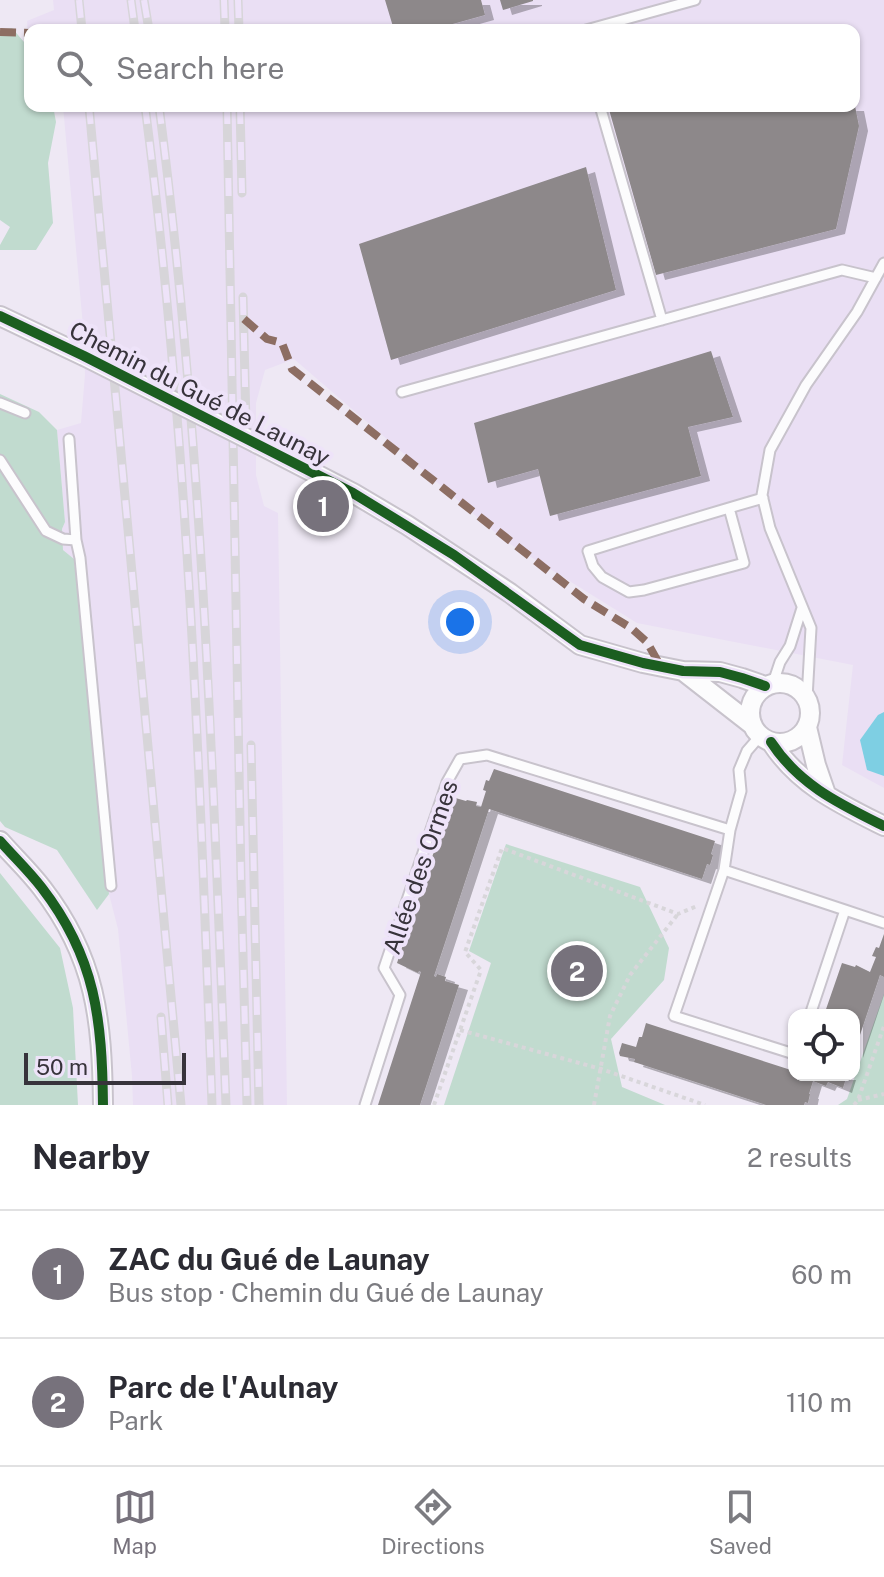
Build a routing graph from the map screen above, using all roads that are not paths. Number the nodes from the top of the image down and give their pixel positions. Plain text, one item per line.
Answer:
1 (695, 0) edge
2 (608, 24) edge
3 (602, 112) edge
4 (884, 263) edge
5 (876, 278) junction
6 (0, 316) edge
7 (662, 320) junction
8 (402, 392) dead end
9 (0, 403) edge
10 (25, 413) dead end
11 (69, 439) dead end
12 (0, 460) edge
13 (763, 498) junction
14 (729, 508) junction
15 (76, 540) junction
16 (802, 608) junction
17 (683, 671) junction
18 (769, 685) junction
19 (807, 698) junction
20 (807, 727) junction
21 (761, 734) junction
22 (826, 794) junction
23 (884, 826) edge
24 (730, 830) junction
25 (0, 841) edge
26 (724, 870) junction
27 (111, 886) dead end
28 (845, 910) junction
29 (884, 923) edge
30 (812, 1009) edge
31 (788, 1052) edge
32 (103, 1105) edge
33 (365, 1105) edge

1 - 2 lane
3 - 7 lane
4 - 5 lane
5 - 7 lane
5 - 13 lane
6 - 17 street, Chemin du Gué de Launay, bridge
7 - 8 lane
9 - 10 lane
11 - 15 lane
12 - 15 lane
13 - 14 lane
13 - 16 lane
14 - 14 lane
15 - 27 lane
16 - 18 lane
16 - 19 lane
17 - 18 street, Chemin du Gué de Launay
17 - 21 street, Chemin du Gué de Launay
18 - 19 street
18 - 21 street
19 - 20 street
20 - 21 street
20 - 22 street
21 - 22 street, Chemin du Gué de Launay
21 - 24 lane
22 - 23 street, Chemin du Gué de Launay
24 - 26 lane
24 - 33 lane, Allée des Ormes
25 - 32 street
26 - 28 lane
26 - 31 lane
28 - 29 lane
28 - 30 lane

